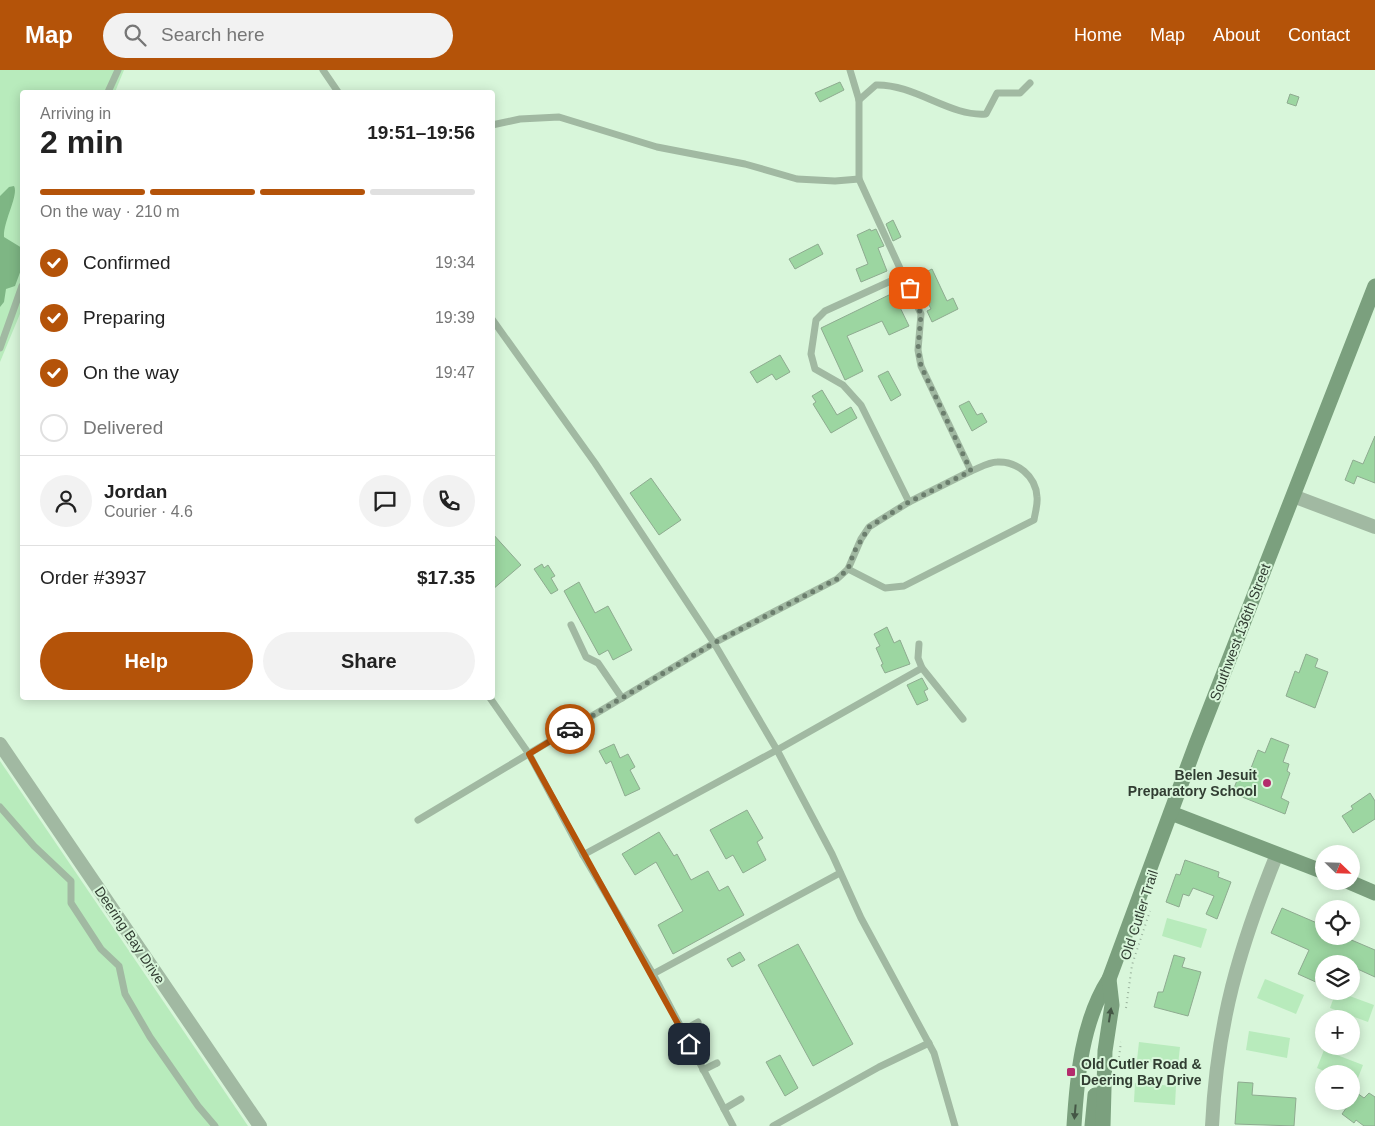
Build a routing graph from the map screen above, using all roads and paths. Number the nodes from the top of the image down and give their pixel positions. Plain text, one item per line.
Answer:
1 (118, 70) edge
2 (323, 70) edge
3 (850, 70) edge
4 (1030, 83) dead end
5 (109, 90) edge
6 (337, 90) edge
7 (859, 100) junction
8 (495, 124) edge
9 (859, 179) junction
10 (904, 275) junction
11 (1375, 286) edge
12 (20, 292) edge
13 (495, 322) edge
14 (0, 348) edge
15 (971, 471) junction
16 (1293, 496) junction
17 (909, 502) junction
18 (1375, 527) edge
19 (848, 569) junction
20 (571, 625) dead end
21 (714, 643) junction
22 (919, 644) dead end
23 (922, 668) junction
24 (622, 698) junction
25 (491, 700) edge
26 (963, 719) dead end
27 (0, 744) edge
28 (777, 750) junction
29 (529, 754) junction
30 (0, 807) edge
31 (1171, 813) junction
32 (418, 820) dead end
33 (1277, 854) junction
34 (583, 855) junction
35 (1315, 869) edge
36 (840, 873) junction
37 (1360, 887) edge
38 (1375, 893) edge
39 (1150, 910) dead end
40 (653, 974) junction
41 (1109, 979) junction
42 (1126, 1011) dead end
43 (698, 1022) dead end
44 (682, 1031) junction
45 (1122, 1033) dead end
46 (929, 1043) junction
47 (1105, 1051) junction
48 (1119, 1059) dead end
49 (717, 1063) dead end
50 (703, 1070) junction
51 (741, 1099) dead end
52 (724, 1109) junction
53 (215, 1126) edge
54 (260, 1126) edge
55 (733, 1126) edge
56 (773, 1126) edge
57 (954, 1126) edge
58 (1074, 1126) edge
59 (1092, 1126) edge
60 (1103, 1126) edge
61 (1212, 1126) edge

1 - 5 lane
2 - 6 lane
3 - 7 lane
4 - 7 lane
7 - 9 lane
8 - 9 lane
9 - 10 lane
10 - 15 lane
10 - 17 lane
11 - 16 main road, Southwest 136th Street
12 - 14 lane
13 - 21 lane
15 - 17 lane
15 - 19 lane
16 - 18 street
16 - 31 main road, Southwest 136th Street
17 - 19 lane
19 - 21 lane
20 - 24 lane
21 - 24 lane
21 - 28 lane
22 - 23 lane
23 - 26 lane
23 - 28 lane
24 - 29 lane
25 - 29 lane
27 - 54 street, Deering Bay Drive
28 - 34 lane
28 - 36 lane
29 - 32 lane
29 - 34 lane
30 - 53 lane
31 - 33 main road
31 - 41 main road, Southwest 136th Street
33 - 35 main road
33 - 61 street
34 - 40 lane
36 - 40 lane
36 - 46 lane
37 - 38 main road
39 - 42 path, Old Cutler Trail
40 - 44 lane
47 -> 41 main road, Southwest 136th Street
41 -> 58 main road, Southwest 136th Street
43 - 44 lane
44 - 50 lane
45 - 48 path
46 - 56 lane
46 - 57 lane
47 - 59 main road
47 - 60 main road, Southwest 136th Street
49 - 50 lane
50 - 52 lane
51 - 52 lane
52 - 55 lane

